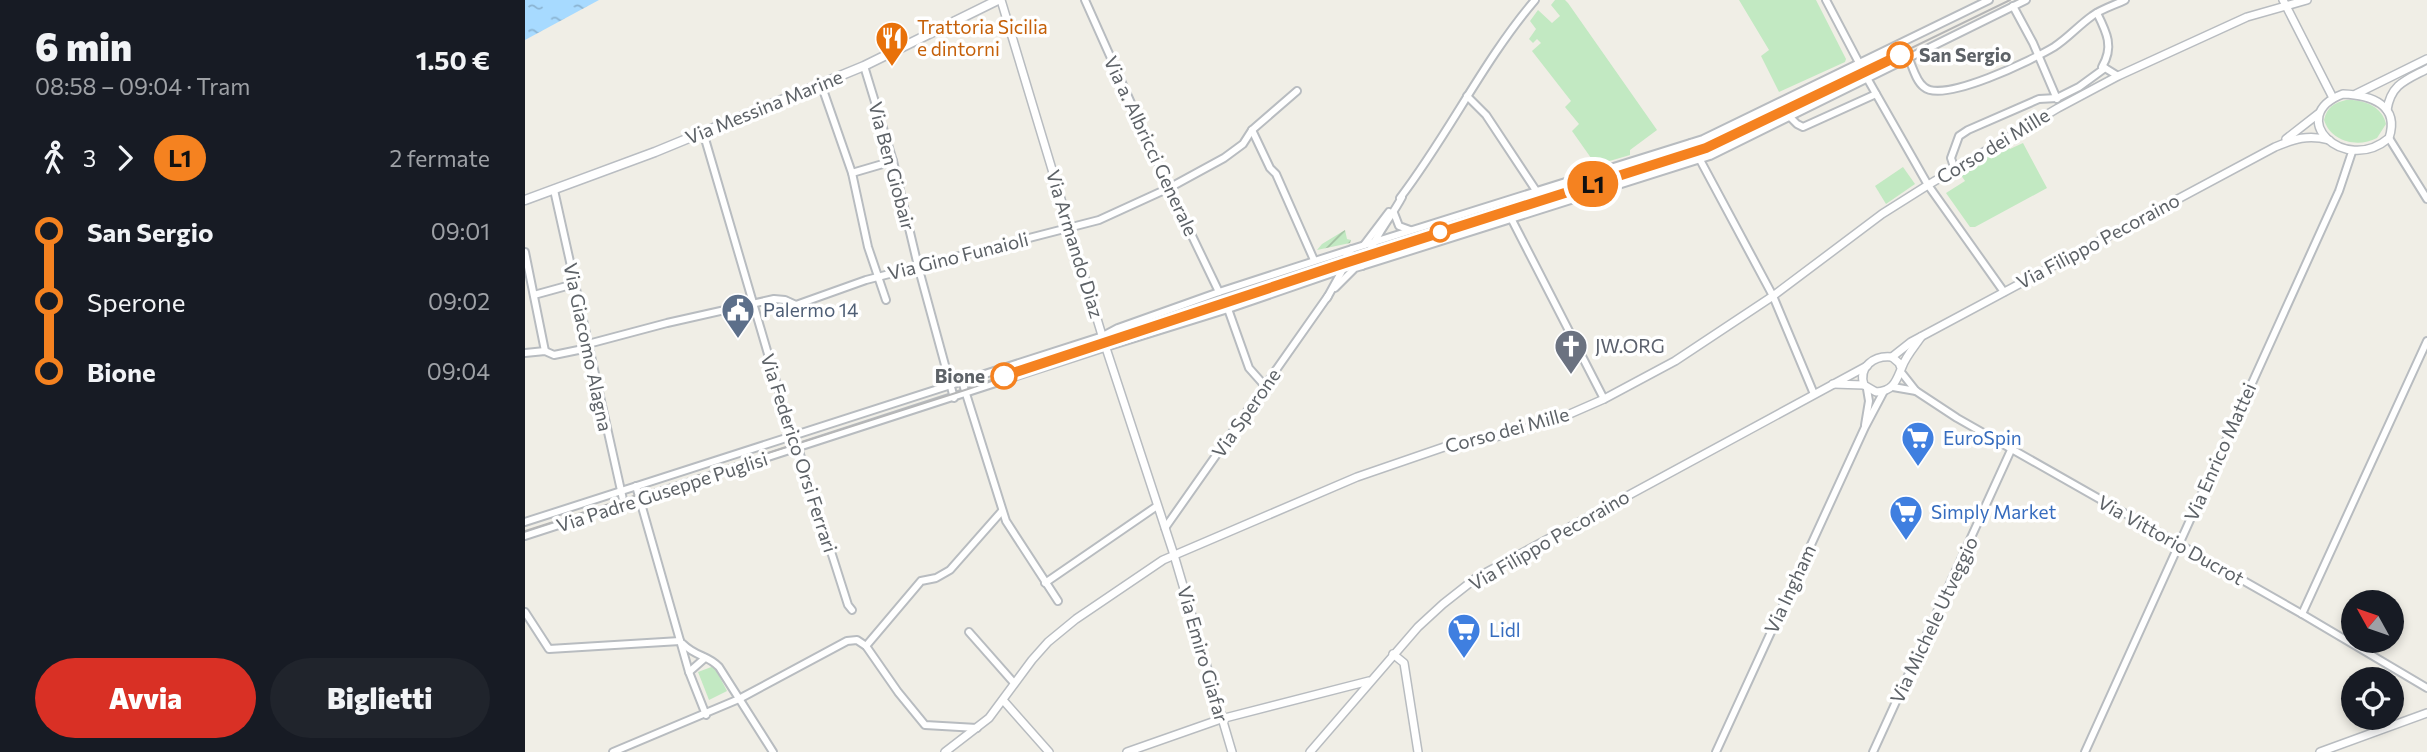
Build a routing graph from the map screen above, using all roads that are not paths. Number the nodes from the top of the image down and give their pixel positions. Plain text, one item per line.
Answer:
1 (999, 0) edge
2 (1085, 0) edge
3 (1535, 0) edge
4 (1826, 0) edge
5 (1989, 0) edge
6 (2026, 0) edge
7 (2125, 0) edge
8 (2307, 0) edge
9 (2285, 3) edge
10 (2013, 6) junction
11 (2097, 13) junction
12 (2038, 55) junction
13 (1909, 59) junction
14 (2427, 59) edge
15 (1860, 62) junction
16 (864, 66) junction
17 (2105, 68) junction
18 (2427, 69) edge
19 (2118, 76) junction
20 (1867, 78) junction
21 (821, 84) junction
22 (1297, 91) dead end
23 (1876, 94) junction
24 (2356, 94) junction
25 (1467, 96) junction
26 (2057, 98) junction
27 (2333, 98) junction
28 (2058, 108) junction
29 (2387, 110) junction
30 (2321, 111) junction
31 (1791, 117) junction
32 (1252, 130) junction
33 (702, 132) junction
34 (2389, 138) junction
35 (2329, 140) junction
36 (1691, 143) junction
37 (2274, 147) junction
38 (2352, 152) junction
39 (893, 160) junction
40 (1699, 160) junction
41 (1955, 170) junction
42 (852, 173) junction
43 (1928, 184) junction
44 (1169, 188) junction
45 (554, 190) junction
46 (1537, 192) junction
47 (1402, 197) junction
48 (2427, 199) edge
49 (525, 200) edge
50 (1394, 213) junction
51 (1512, 220) junction
52 (1071, 227) junction
53 (1412, 230) junction
54 (1373, 242) junction
55 (1361, 248) junction
56 (525, 252) edge
57 (1314, 260) junction
58 (918, 266) junction
59 (1351, 266) junction
60 (1325, 274) junction
61 (876, 277) junction
62 (574, 284) junction
63 (1333, 285) junction
64 (1219, 292) junction
65 (2004, 292) junction
66 (534, 295) junction
67 (1773, 296) junction
68 (1327, 298) junction
69 (886, 300) dead end
70 (753, 304) junction
71 (1228, 309) junction
72 (1103, 336) junction
73 (1921, 336) junction
74 (2427, 341) edge
75 (588, 346) junction
76 (1106, 347) junction
77 (545, 351) junction
78 (525, 354) edge
79 (1892, 357) junction
80 (1867, 366) junction
81 (1901, 370) junction
82 (962, 381) junction
83 (1832, 384) junction
84 (950, 385) junction
85 (1265, 386) junction
86 (1893, 387) junction
87 (1865, 388) junction
88 (1884, 391) junction
89 (1916, 391) junction
90 (966, 394) junction
91 (1814, 394) junction
92 (954, 398) junction
93 (1604, 399) junction
94 (1865, 427) junction
95 (792, 436) junction
96 (798, 448) junction
97 (2011, 450) junction
98 (636, 486) junction
99 (620, 491) junction
100 (640, 499) junction
101 (624, 504) junction
102 (1157, 506) junction
103 (1002, 511) junction
104 (525, 522) edge
105 (1165, 527) junction
106 (525, 536) edge
107 (2179, 545) junction
108 (1174, 555) junction
109 (1045, 583) junction
110 (1058, 601) dead end
111 (852, 610) dead end
112 (525, 611) edge
113 (2302, 614) junction
114 (969, 632) dead end
115 (680, 641) junction
116 (866, 646) junction
117 (1393, 654) junction
118 (705, 658) junction
119 (689, 672) junction
120 (1369, 681) junction
121 (1014, 683) junction
122 (1345, 687) junction
123 (2427, 688) edge
124 (739, 699) junction
125 (1003, 700) junction
126 (1348, 706) junction
127 (2427, 713) edge
128 (706, 715) junction
129 (1221, 719) junction
130 (977, 728) junction
131 (613, 752) edge
132 (773, 752) edge
133 (946, 752) edge
134 (1049, 752) edge
135 (1127, 752) edge
136 (1232, 752) edge
137 (1310, 752) edge
138 (1418, 752) edge
139 (1716, 752) edge
140 (1874, 752) edge
141 (2085, 752) edge
142 (2320, 752) edge

1 - 16 main road, Via Messina Marine
1 - 52 street, Via Armando Diaz
2 - 44 street, Via a. Albricci Generale
3 - 25 street
4 - 15 street
5 - 15 street
6 - 10 street, Via Padre Guseppe Puglisi
7 - 11 street
8 - 9 street, Corso dei Mille
9 - 19 street, Corso dei Mille
9 - 27 street
10 - 12 street
10 - 13 street, Via Padre Guseppe Puglisi
11 - 12 street
11 - 17 street
12 - 13 street
12 - 26 street
13 - 20 street, Via Padre Guseppe Puglisi
14 - 24 street
15 - 20 street
15 - 36 street
16 - 21 main road, Via Messina Marine
16 - 39 street, Via Ben Giobair
17 - 19 street
17 - 26 street
18 - 29 street
19 - 28 street, Corso dei Mille
20 - 23 street
20 - 31 street, Via Padre Guseppe Puglisi
21 - 33 main road, Via Messina Marine
21 - 42 street
22 - 32 street, Via Gino Funaioli
23 - 31 street
23 - 43 street
24 - 27 street
24 - 29 street
25 - 46 street
25 - 47 street
26 - 28 street
26 - 41 street
27 - 30 street
28 - 41 street, Corso dei Mille
29 - 34 street
30 - 35 street
30 - 37 street, Via Filippo Pecoraino
31 - 40 street, Via Padre Guseppe Puglisi
32 - 44 street, Via Gino Funaioli
32 - 57 street
33 - 45 main road, Via Messina Marine
33 - 70 street, Via Federico Orsi Ferrari
34 - 38 street
34 - 48 street
35 - 37 street, Via Filippo Pecoraino
35 - 38 street
36 - 40 street
36 - 46 street
37 - 65 street, Via Filippo Pecoraino
38 - 107 street, Via Enrico Mattei
39 - 42 street
39 - 58 street, Via Ben Giobair
40 - 51 street, Via Padre Guseppe Puglisi
40 - 67 street
41 - 43 street, Corso dei Mille
42 - 61 street
43 - 65 street
43 - 67 street, Corso dei Mille
44 - 52 street, Via Gino Funaioli
44 - 64 street, Via a. Albricci Generale
45 - 49 main road, Via Messina Marine
45 - 62 street, Via Giacomo Alagna
46 - 53 street
47 - 50 street
47 - 55 street
50 - 53 street
50 - 54 street
51 - 59 street, Via Padre Guseppe Puglisi
51 - 93 street
52 - 58 street, Via Gino Funaioli
52 - 72 street, Via Armando Diaz
53 - 54 street
54 - 55 street
55 - 57 street, Via Padre Guseppe Puglisi
55 - 59 street
55 - 59 street
56 - 66 street
57 - 64 street, Via Padre Guseppe Puglisi
58 - 61 street, Via Gino Funaioli
58 - 84 street, Via Ben Giobair
59 - 60 street, Via Padre Guseppe Puglisi
59 - 63 street
59 - 68 street
60 - 63 street
60 - 71 street, Via Padre Guseppe Puglisi
61 - 69 street
61 - 70 street, Via Gino Funaioli
62 - 66 street
62 - 75 street, Via Giacomo Alagna
63 - 68 street
64 - 72 street, Via Padre Guseppe Puglisi
65 - 73 street, Via Filippo Pecoraino
66 - 77 street
67 - 91 street
67 - 93 street, Corso dei Mille
68 - 85 street, Via Sperone
70 - 75 street, Via Gino Funaioli
70 - 95 street, Via Federico Orsi Ferrari
71 - 76 street, Via Padre Guseppe Puglisi
71 - 85 street
72 - 76 street, Via Armando Diaz
72 - 82 street, Via Padre Guseppe Puglisi
73 - 79 street, Via Filippo Pecoraino
73 - 81 street
74 - 113 street
75 - 77 street, Via Gino Funaioli
75 - 99 street, Via Giacomo Alagna
76 - 90 street, Via Padre Guseppe Puglisi
76 - 102 street, Via Armando Diaz
77 - 78 street, Via Gino Funaioli
79 - 80 street, Via Filippo Pecoraino
79 - 81 street
80 - 83 street, Via Filippo Pecoraino
80 - 87 street
81 - 86 street
81 - 89 street
82 - 84 street, Via Padre Guseppe Puglisi
82 - 90 street
83 - 87 street
83 - 91 street, Via Filippo Pecoraino
84 - 92 street, Via Ben Giobair
84 - 95 street, Via Padre Guseppe Puglisi
85 - 105 street, Via Sperone
86 - 88 street
86 - 89 street
87 - 88 street
87 - 94 street
88 - 94 street, Via Ingham
89 - 97 street, Via Vittorio Ducrot
90 - 92 street, Via Padre Guseppe Puglisi
90 - 103 street
91 - 117 street, Via Filippo Pecoraino
92 - 96 street, Via Padre Guseppe Puglisi
93 - 108 street, Corso dei Mille
94 - 139 street, Via Ingham
95 - 96 street, Via Federico Orsi Ferrari
95 - 98 street, Via Padre Guseppe Puglisi
96 - 100 street, Via Padre Guseppe Puglisi
96 - 111 street, Via Federico Orsi Ferrari
97 - 107 street, Via Vittorio Ducrot
97 - 140 street, Via Michele Utveggio
98 - 99 street, Via Padre Guseppe Puglisi
98 - 100 street
99 - 101 street, Via Giacomo Alagna
99 - 104 street, Via Padre Guseppe Puglisi
100 - 101 street, Via Padre Guseppe Puglisi
100 - 115 street
101 - 106 street, Via Padre Guseppe Puglisi
102 - 105 street, Via Armando Diaz
102 - 109 street
103 - 109 street
103 - 116 street
105 - 108 street, Via Emiro Giafar
107 - 113 street, Via Vittorio Ducrot
107 - 141 street, Via Enrico Mattei
108 - 121 street, Corso dei Mille
108 - 129 street, Via Emiro Giafar
109 - 110 street
112 - 115 street
113 - 123 street, Via Vittorio Ducrot
114 - 121 street
115 - 118 street
115 - 119 street
116 - 124 street
116 - 130 street
117 - 120 street, Via Filippo Pecoraino
117 - 138 street
118 - 119 street
118 - 124 street
119 - 128 street
120 - 122 street
120 - 126 street, Via Filippo Pecoraino
121 - 125 street, Corso dei Mille
122 - 126 street
122 - 129 street
124 - 128 street
124 - 132 street
125 - 130 street, Corso dei Mille
125 - 134 street
126 - 137 street, Via Filippo Pecoraino
127 - 142 street
128 - 131 street
129 - 135 street
129 - 136 street, Via Emiro Giafar
130 - 133 street, Corso dei Mille

